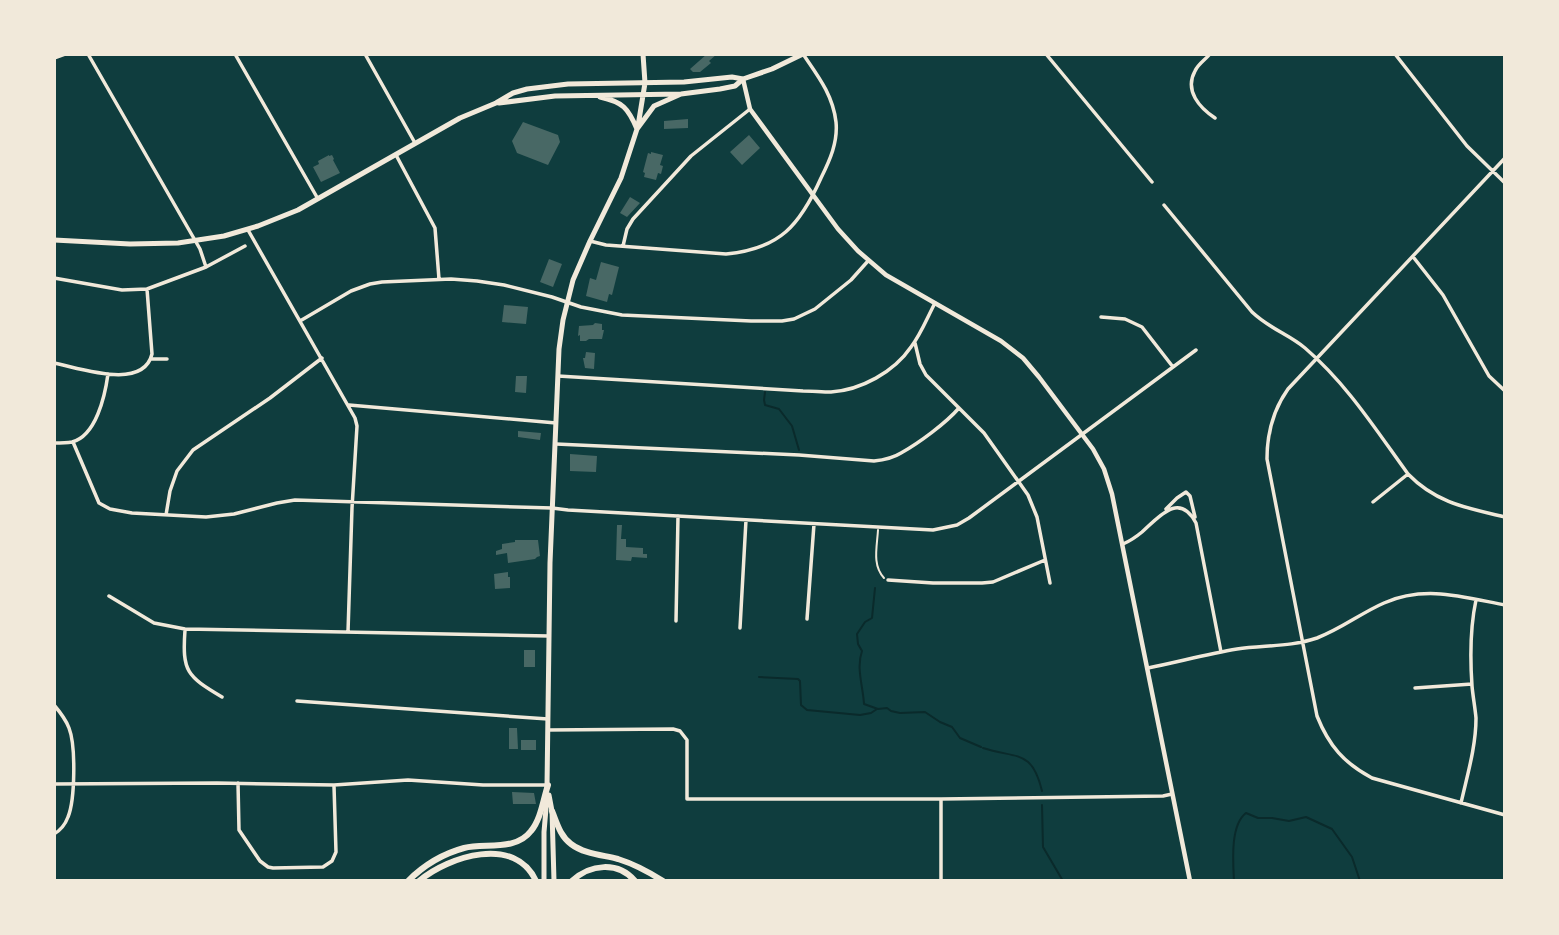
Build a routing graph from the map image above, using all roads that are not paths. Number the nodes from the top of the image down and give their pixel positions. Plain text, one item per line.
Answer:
1 (65, 54) edge
2 (88, 54) edge
3 (235, 54) edge
4 (365, 54) edge
5 (643, 54) edge
6 (803, 54) edge
7 (1046, 54) edge
8 (1210, 54) edge
9 (1395, 54) edge
10 (54, 58) edge
11 (743, 79) junction
12 (645, 83) junction
13 (644, 94) junction
14 (681, 94) junction
15 (593, 95) junction
16 (496, 103) junction
17 (750, 109) junction
18 (1215, 118) dead end
19 (637, 129) junction
20 (415, 143) junction
21 (395, 155) junction
22 (1505, 158) edge
23 (1492, 172) junction
24 (1152, 182) dead end
25 (1505, 183) edge
26 (813, 196) junction
27 (318, 199) junction
28 (1164, 205) dead end
29 (248, 230) junction
30 (54, 240) edge
31 (195, 241) junction
32 (590, 241) junction
33 (245, 246) dead end
34 (623, 246) junction
35 (1413, 257) junction
36 (869, 261) junction
37 (206, 267) junction
38 (54, 278) edge
39 (439, 279) junction
40 (147, 289) junction
41 (566, 303) junction
42 (935, 303) junction
43 (1101, 317) dead end
44 (300, 321) junction
45 (915, 341) junction
46 (1196, 350) dead end
47 (322, 358) junction
48 (151, 359) junction
49 (167, 359) dead end
50 (1317, 359) junction
51 (54, 363) edge
52 (1173, 367) junction
53 (108, 374) junction
54 (558, 376) junction
55 (1505, 391) edge
56 (349, 405) junction
57 (959, 408) junction
58 (556, 423) junction
59 (1082, 434) junction
60 (73, 442) junction
61 (54, 443) edge
62 (555, 444) junction
63 (1408, 474) junction
64 (1019, 481) junction
65 (352, 501) junction
66 (1373, 502) dead end
67 (552, 508) junction
68 (1166, 510) junction
69 (166, 515) junction
70 (678, 516) junction
71 (1505, 517) edge
72 (746, 520) junction
73 (1196, 523) junction
74 (814, 524) junction
75 (1123, 544) junction
76 (1045, 560) junction
77 (888, 580) road end
78 (1050, 583) dead end
79 (110, 596) dead end
80 (1476, 600) junction
81 (1505, 606) edge
82 (807, 620) dead end
83 (676, 621) dead end
84 (740, 628) dead end
85 (185, 629) junction
86 (348, 632) junction
87 (549, 636) junction
88 (1303, 641) junction
89 (1222, 652) junction
90 (1148, 668) junction
91 (1472, 684) junction
92 (1415, 688) dead end
93 (222, 697) dead end
94 (297, 701) dead end
95 (54, 705) edge
96 (548, 719) junction
97 (548, 730) junction
98 (238, 783) junction
99 (54, 784) edge
100 (73, 785) junction
101 (334, 785) junction
102 (548, 785) junction
103 (1174, 794) junction
104 (941, 799) junction
105 (1461, 803) junction
106 (552, 811) junction
107 (1505, 815) edge
108 (54, 834) edge
109 (408, 881) edge
110 (419, 881) edge
111 (536, 881) edge
112 (544, 881) edge
113 (554, 881) edge
114 (572, 881) edge
115 (635, 881) edge
116 (663, 881) edge
117 (941, 881) edge
118 (1191, 881) edge

1 - 10 street
2 - 31 street
3 - 27 street
4 - 20 street
5 - 12 main road
6 - 11 main road
6 - 26 street
7 - 24 street
8 - 18 street
9 - 23 street
11 - 12 main road
11 - 14 main road
11 - 17 street
12 - 13 main road
12 - 16 main road
13 - 14 main road
13 - 15 main road
13 - 19 main road
14 - 19 main road
15 - 16 main road
15 - 19 main road
16 - 20 main road
17 - 26 street
17 - 34 street
19 - 32 main road
20 - 21 main road
21 - 27 main road
21 - 39 street
22 - 23 street
23 - 25 street
23 - 35 street
26 - 34 street
26 - 36 street
27 - 29 main road
28 - 50 street
29 - 31 main road
29 - 44 street
30 - 31 main road
31 - 37 street
32 - 34 street
32 - 41 main road
33 - 37 street
35 - 50 street
35 - 55 street
36 - 41 street
36 - 42 street
37 - 40 street
38 - 40 street
39 - 41 street
39 - 44 street
40 - 48 street
41 - 54 main road
42 - 45 street
42 - 59 street
43 - 52 street
44 - 47 street
45 - 54 street
45 - 57 street
46 - 52 street
47 - 56 street
47 - 69 street
48 - 49 street
48 - 53 street
50 - 63 street
50 - 88 street
51 - 53 street
52 - 59 street
53 - 60 street
54 - 58 main road
56 - 58 street
56 - 65 street
57 - 62 street
57 - 64 street
58 - 62 main road
59 - 64 street
59 - 75 street
60 - 61 street
60 - 69 street
62 - 67 main road
63 - 66 street
63 - 71 street
64 - 74 street
64 - 76 street
65 - 67 street
65 - 69 street
65 - 86 street
67 - 70 street
67 - 87 main road
68 - 73 street
68 - 73 street
68 - 75 street
70 - 72 street
70 - 83 street
72 - 74 street
72 - 84 street
73 - 89 street
74 - 82 street
75 - 90 street
76 - 77 street
76 - 78 street
79 - 85 street
80 - 81 street
80 - 88 street
80 - 91 street
85 - 86 street
85 - 93 street
86 - 87 street
87 - 96 main road
88 - 89 street
88 - 105 street
89 - 90 street
90 - 103 street
91 - 92 street
91 - 105 street
94 - 96 street
95 - 100 street
96 - 97 main road
97 - 102 main road
97 - 104 street
98 - 100 street
98 - 101 street
98 - 101 street
99 - 100 street
100 - 108 street
101 - 102 street
102 - 106 main road
102 - 109 highway
102 - 112 main road
103 - 104 street
103 - 118 street
104 - 117 street
105 - 107 street
106 - 113 main road
106 - 116 highway
110 - 111 highway
114 - 115 highway

